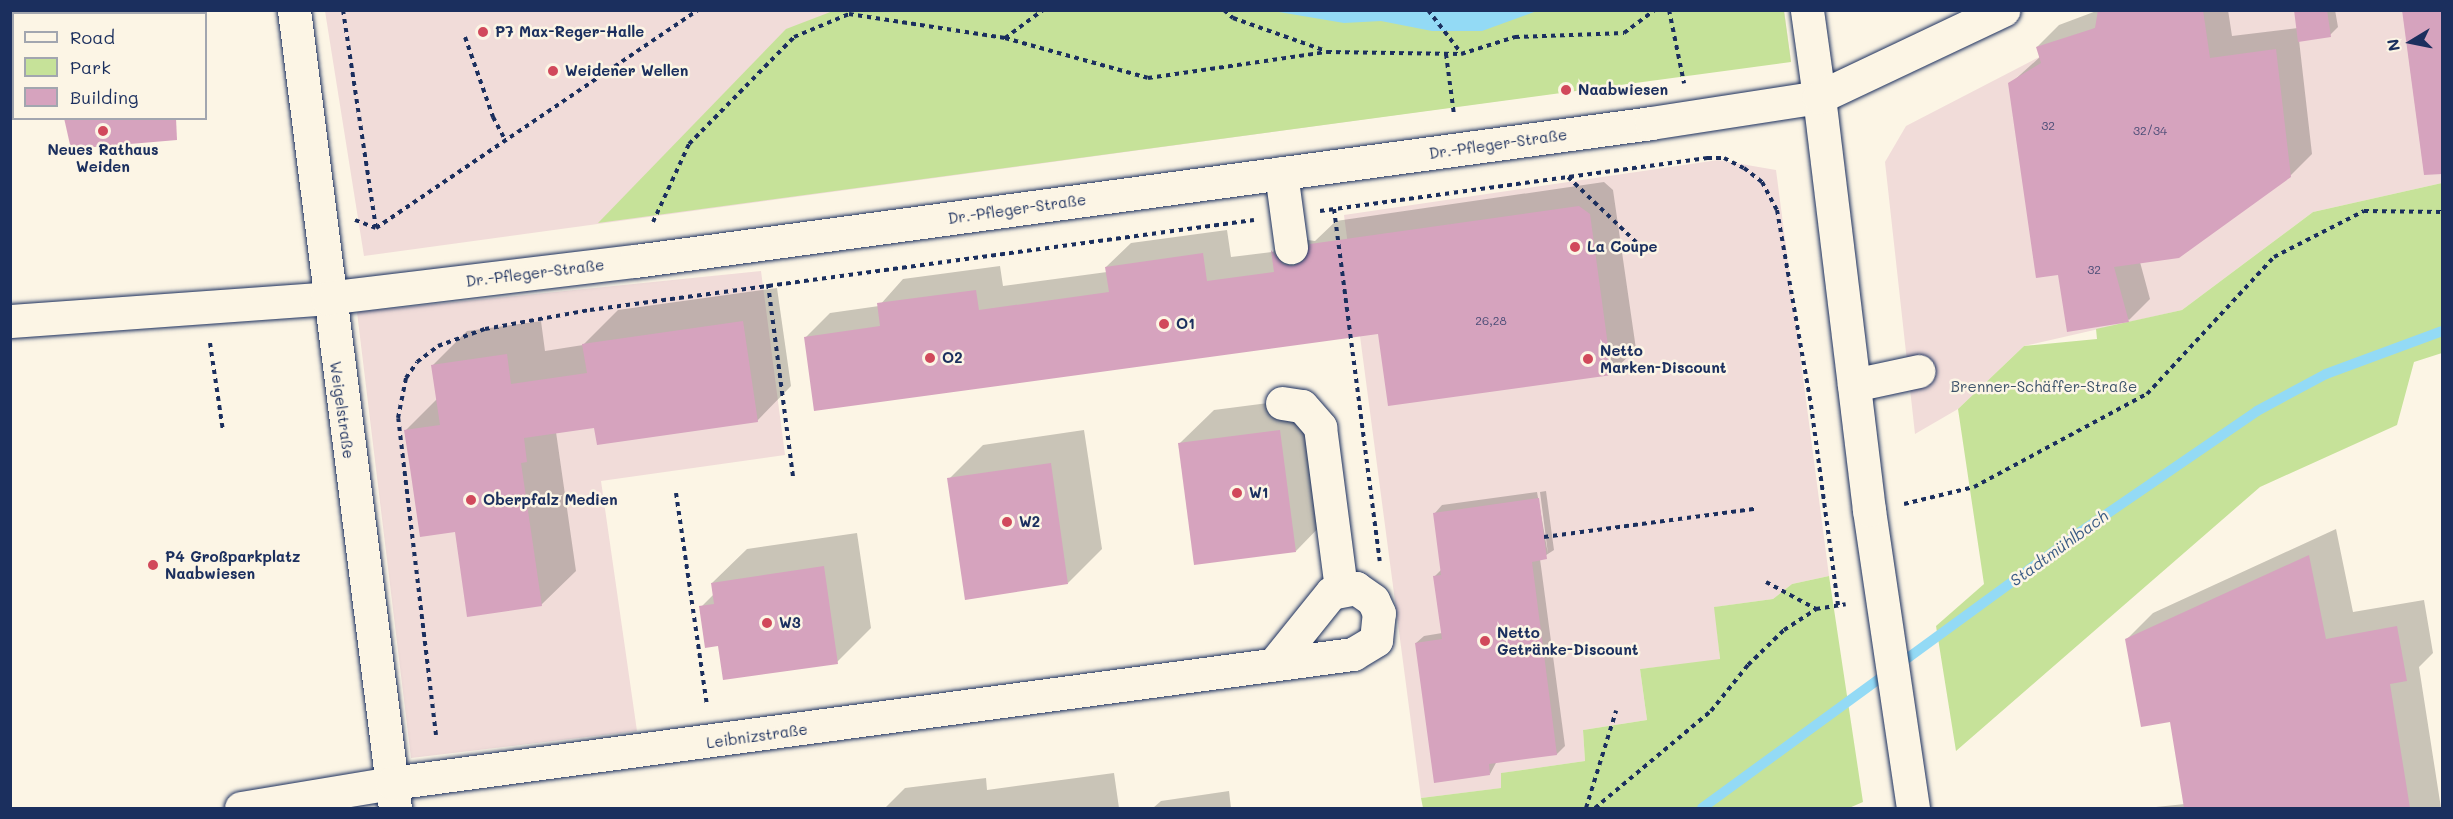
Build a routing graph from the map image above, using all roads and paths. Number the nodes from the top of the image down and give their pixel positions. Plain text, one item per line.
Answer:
1 (294, 10) edge
2 (343, 10) edge
3 (698, 10) edge
4 (841, 10) edge
5 (1043, 10) edge
6 (1224, 10) edge
7 (1428, 10) edge
8 (1655, 10) edge
9 (1670, 10) edge
10 (1807, 10) edge
11 (2003, 10) edge
12 (849, 14) junction
13 (465, 37) dead end
14 (1005, 38) junction
15 (1327, 52) junction
16 (1446, 54) junction
17 (1461, 54) junction
18 (1819, 97) junction
19 (1691, 116) junction
20 (506, 141) junction
21 (1459, 149) junction
22 (1281, 173) junction
23 (1568, 177) junction
24 (321, 208) junction
25 (1334, 209) junction
26 (2442, 212) edge
27 (376, 228) junction
28 (1289, 231) junction
29 (1637, 243) dead end
30 (762, 244) junction
31 (635, 261) junction
32 (768, 286) junction
33 (327, 298) junction
34 (204, 309) junction
35 (10, 321) edge
36 (1919, 371) dead end
37 (1854, 385) junction
38 (1282, 403) dead end
39 (223, 431) dead end
40 (793, 477) dead end
41 (676, 493) dead end
42 (1755, 509) dead end
43 (1869, 510) junction
44 (1544, 537) dead end
45 (1766, 582) dead end
46 (1341, 589) junction
47 (1838, 605) junction
48 (1884, 608) junction
49 (1816, 609) junction
50 (1379, 613) junction
51 (1274, 664) junction
52 (1616, 711) dead end
53 (435, 735) dead end
54 (713, 741) junction
55 (393, 796) edge
56 (242, 808) edge
57 (1586, 808) edge
58 (1595, 808) edge
59 (1913, 808) edge

1 - 24 street, Weigelstraße
2 - 27 path
3 - 20 path
4 - 12 path
5 - 14 path
6 - 15 path
7 - 17 path
8 - 17 path
9 - 19 path
10 - 18 street
11 - 18 street, Dr.-Pfleger-Straße
12 - 14 path
12 - 31 path
13 - 20 path
14 - 15 path
15 - 16 path
16 - 17 path
16 - 21 path
18 - 19 street, Dr.-Pfleger-Straße
18 - 37 street
19 - 21 street, Dr.-Pfleger-Straße
20 - 27 path
21 - 22 street, Dr.-Pfleger-Straße
22 - 28 street
22 - 30 street, Dr.-Pfleger-Straße
23 - 25 path
23 - 29 path
23 - 47 path
24 - 27 path
24 - 33 street, Weigelstraße
25 - 28 path
25 - 50 path
26 - 43 path
28 - 32 path
30 - 31 street, Dr.-Pfleger-Straße
30 - 32 path
31 - 33 street, Dr.-Pfleger-Straße
32 - 40 path
32 - 53 path
33 - 34 street, Dr.-Pfleger-Straße
33 - 55 street, Weigelstraße
34 - 35 street, Dr.-Pfleger-Straße
34 - 39 path
36 - 37 street
37 - 43 street
38 - 46 street
41 - 54 path
42 - 44 path
43 - 48 street
45 - 49 path
46 - 50 street
46 - 51 street
47 - 48 path
47 - 49 path
48 - 59 street
49 - 58 path
50 - 51 street, Leibnizstraße
51 - 54 street, Leibnizstraße
52 - 57 path
54 - 55 street, Leibnizstraße
55 - 56 street, Leibnizstraße

